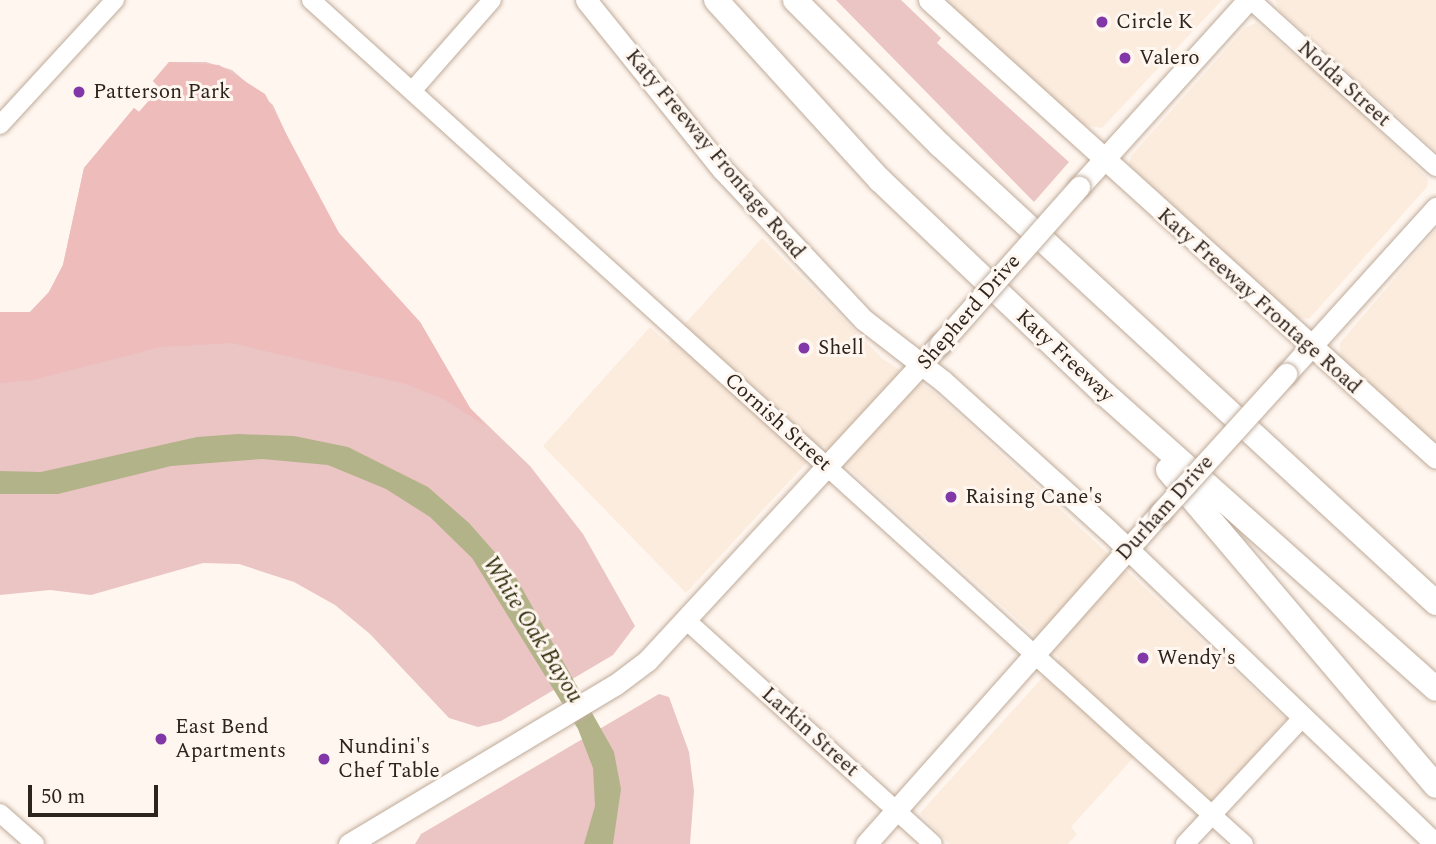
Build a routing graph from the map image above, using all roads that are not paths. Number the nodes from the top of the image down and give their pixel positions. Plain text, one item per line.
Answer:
1 (115, 0) edge
2 (312, 0) edge
3 (492, 0) edge
4 (586, 0) edge
5 (716, 0) edge
6 (795, 0) edge
7 (929, 0) edge
8 (1250, 0) edge
9 (412, 91) junction
10 (0, 125) edge
11 (1104, 160) junction
12 (1436, 167) edge
13 (1436, 208) edge
14 (1310, 347) junction
15 (922, 366) junction
16 (1105, 394) junction
17 (1436, 458) edge
18 (827, 466) junction
19 (1308, 486) junction
20 (1128, 549) junction
21 (1436, 581) edge
22 (1436, 603) edge
23 (686, 620) junction
24 (1035, 654) junction
25 (1436, 689) edge
26 (1303, 717) junction
27 (1436, 786) edge
28 (896, 810) junction
29 (0, 813) edge
30 (1212, 815) junction
31 (35, 844) edge
32 (349, 844) edge
33 (866, 844) edge
34 (933, 844) edge
35 (1185, 844) edge
36 (1244, 844) edge
37 (1436, 844) edge

1 - 10 street
2 - 9 street, Cornish Street
3 - 9 street
4 - 15 main road, Katy Freeway Frontage Road
5 - 16 highway, Katy Freeway
6 - 19 highway
7 - 11 main road, Katy Freeway Frontage Road
8 - 11 main road, Shepherd Drive
8 - 12 street, Nolda Street
9 - 18 street, Cornish Street
11 - 14 main road, Katy Freeway Frontage Road
11 - 15 main road, Shepherd Drive, bridge
13 - 14 main road, Durham Drive
14 - 17 main road, Katy Freeway Frontage Road
14 - 20 main road, Durham Drive, bridge
15 - 18 main road, Shepherd Drive
15 - 20 main road, Katy Freeway Frontage Road
16 - 25 highway, Katy Freeway
16 - 27 highway
18 - 23 main road, Shepherd Drive
18 - 24 street, Cornish Street
19 - 21 highway
19 - 22 highway
20 - 24 main road, Durham Drive
20 - 26 main road, Katy Freeway Frontage Road
23 - 28 street, Larkin Street
23 - 32 main road, Shepherd Drive
24 - 28 main road, Durham Drive
24 - 30 street, Cornish Street
26 - 30 street
26 - 37 main road, Katy Freeway Frontage Road
28 - 33 main road, Durham Drive
28 - 34 street, Larkin Street
29 - 31 street
30 - 35 street
30 - 36 street, Cornish Street

